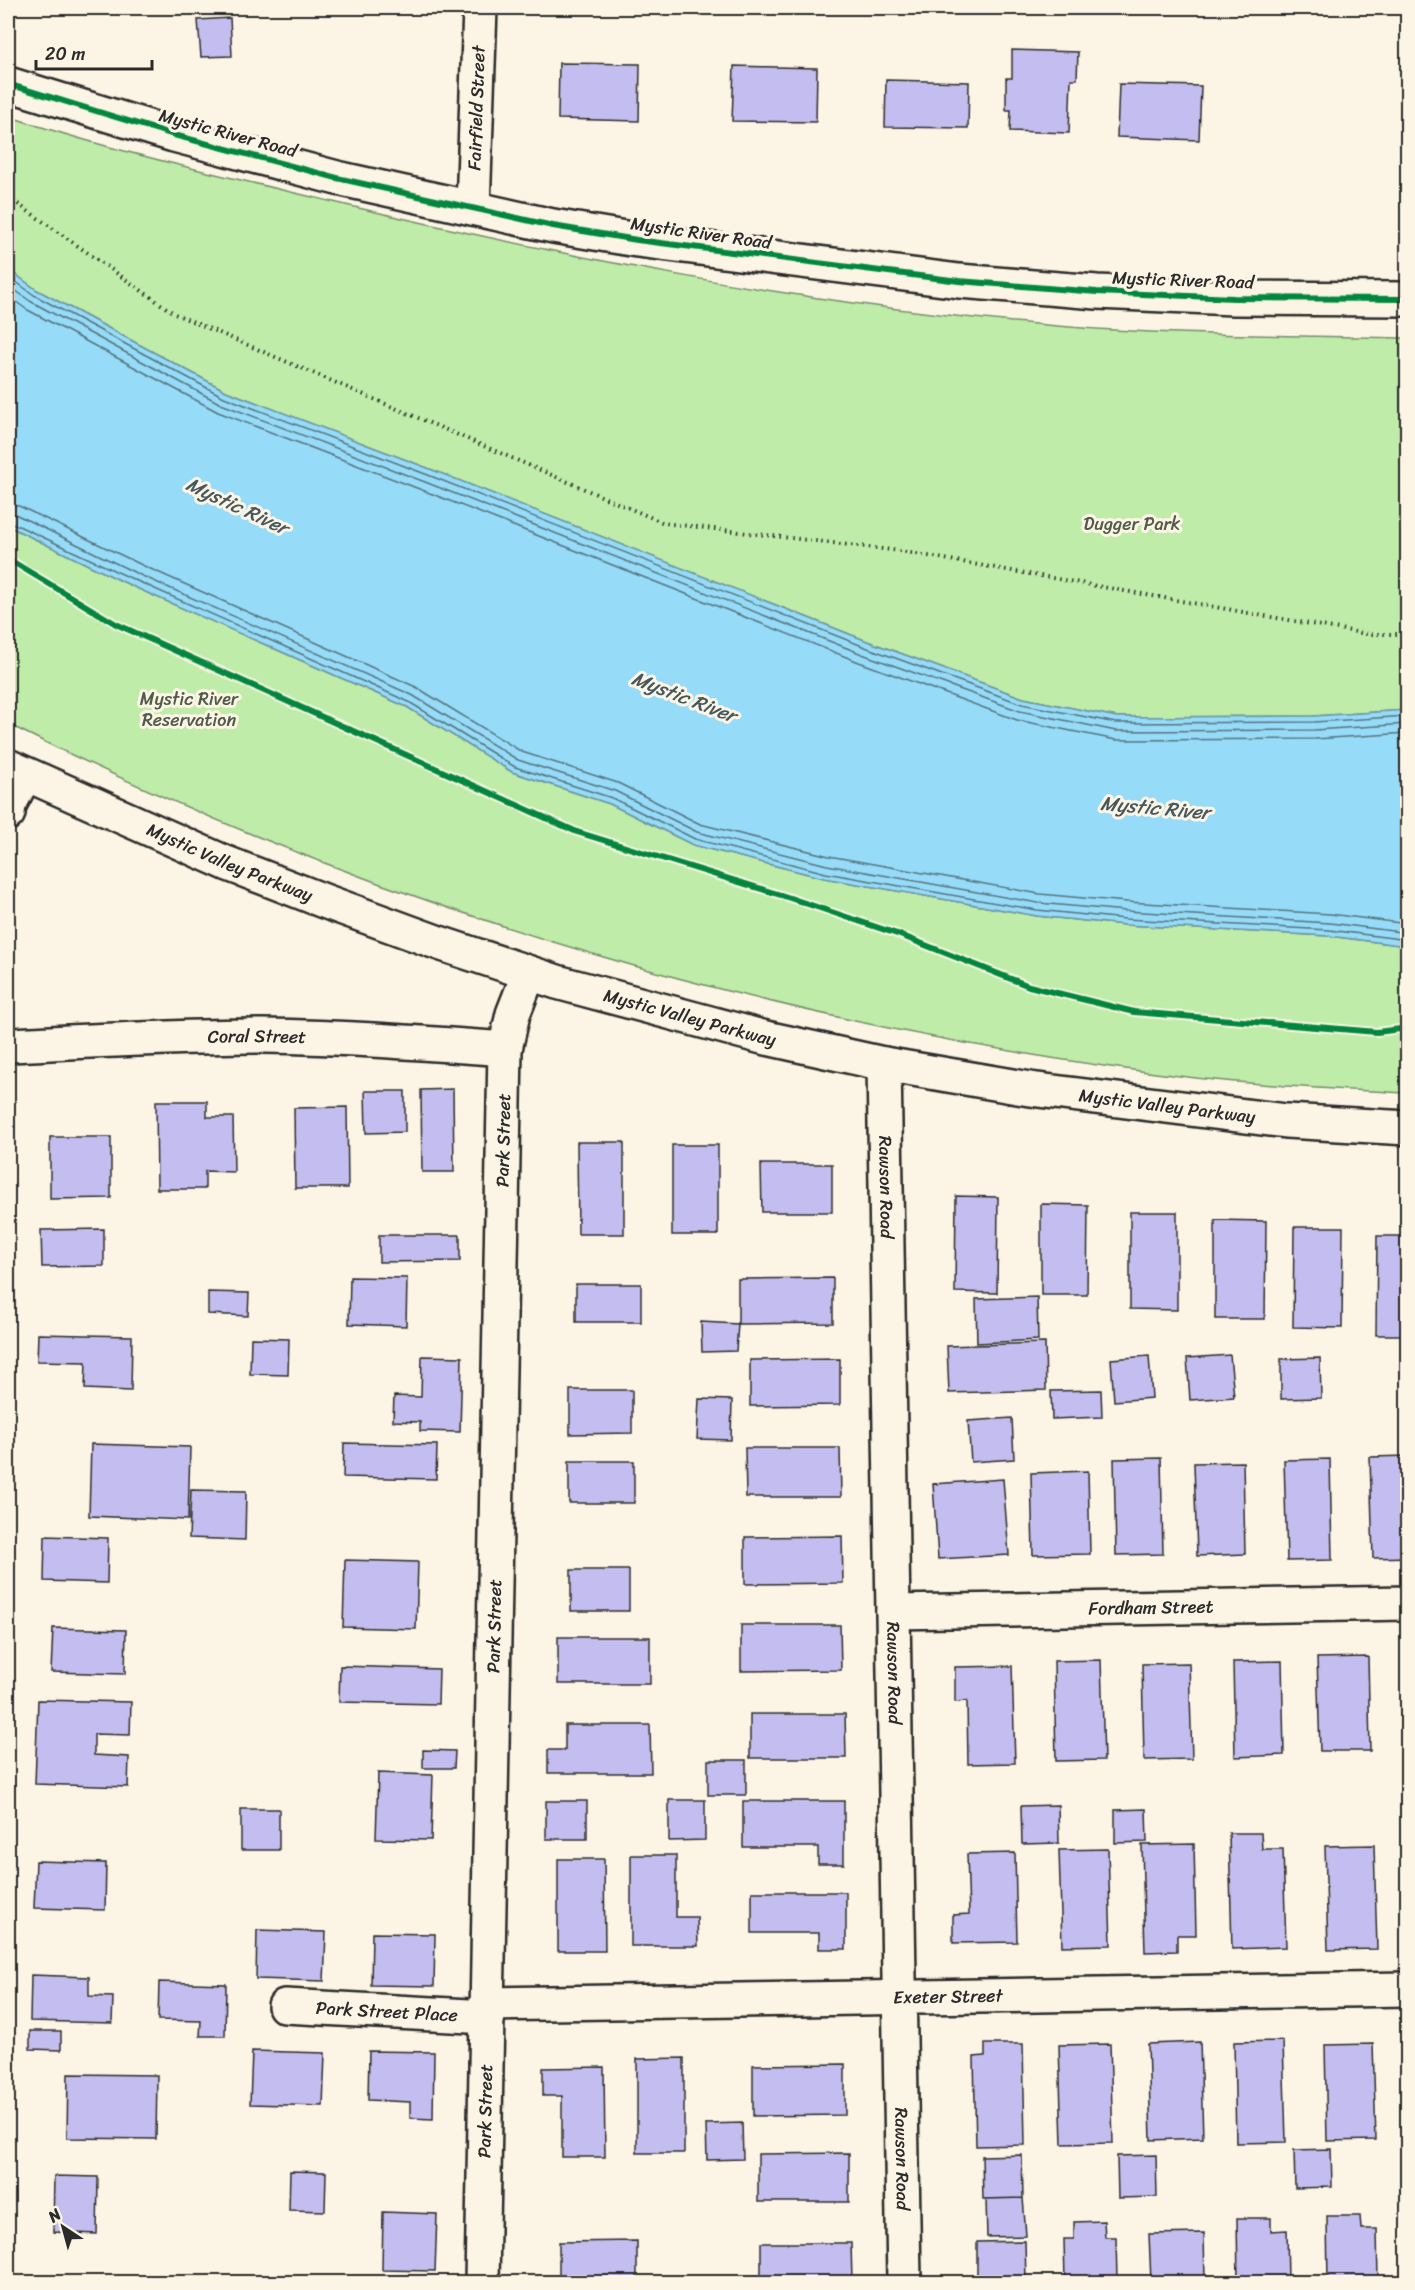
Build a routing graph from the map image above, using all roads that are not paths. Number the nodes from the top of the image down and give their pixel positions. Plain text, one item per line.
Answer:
1 (480, 8) edge
2 (8, 84) edge
3 (473, 208) junction
4 (1407, 299) edge
5 (16, 770) edge
6 (8, 813) edge
7 (529, 973) junction
8 (8, 1045) edge
9 (505, 1049) junction
10 (884, 1064) junction
11 (1407, 1128) edge
12 (1407, 1603) edge
13 (893, 1612) junction
14 (1407, 1989) edge
15 (899, 1999) junction
16 (285, 2006) dead end
17 (488, 2011) junction
18 (482, 2283) edge
19 (904, 2283) edge

1 - 3 street, Fairfield Street
2 - 3 street, Mystic River Road
3 - 4 street, Mystic River Road
5 - 6 street
5 - 7 street, Mystic Valley Parkway
7 - 9 street, Park Street
7 - 10 street, Mystic Valley Parkway
8 - 9 street, Coral Street
9 - 17 street, Park Street
10 - 11 street, Mystic Valley Parkway
10 - 13 street, Rawson Road
12 - 13 street, Fordham Street
13 - 15 street, Rawson Road
14 - 15 street, Exeter Street
15 - 17 street, Exeter Street
15 - 19 street, Rawson Road
16 - 17 street, Park Street Place
17 - 18 street, Park Street

